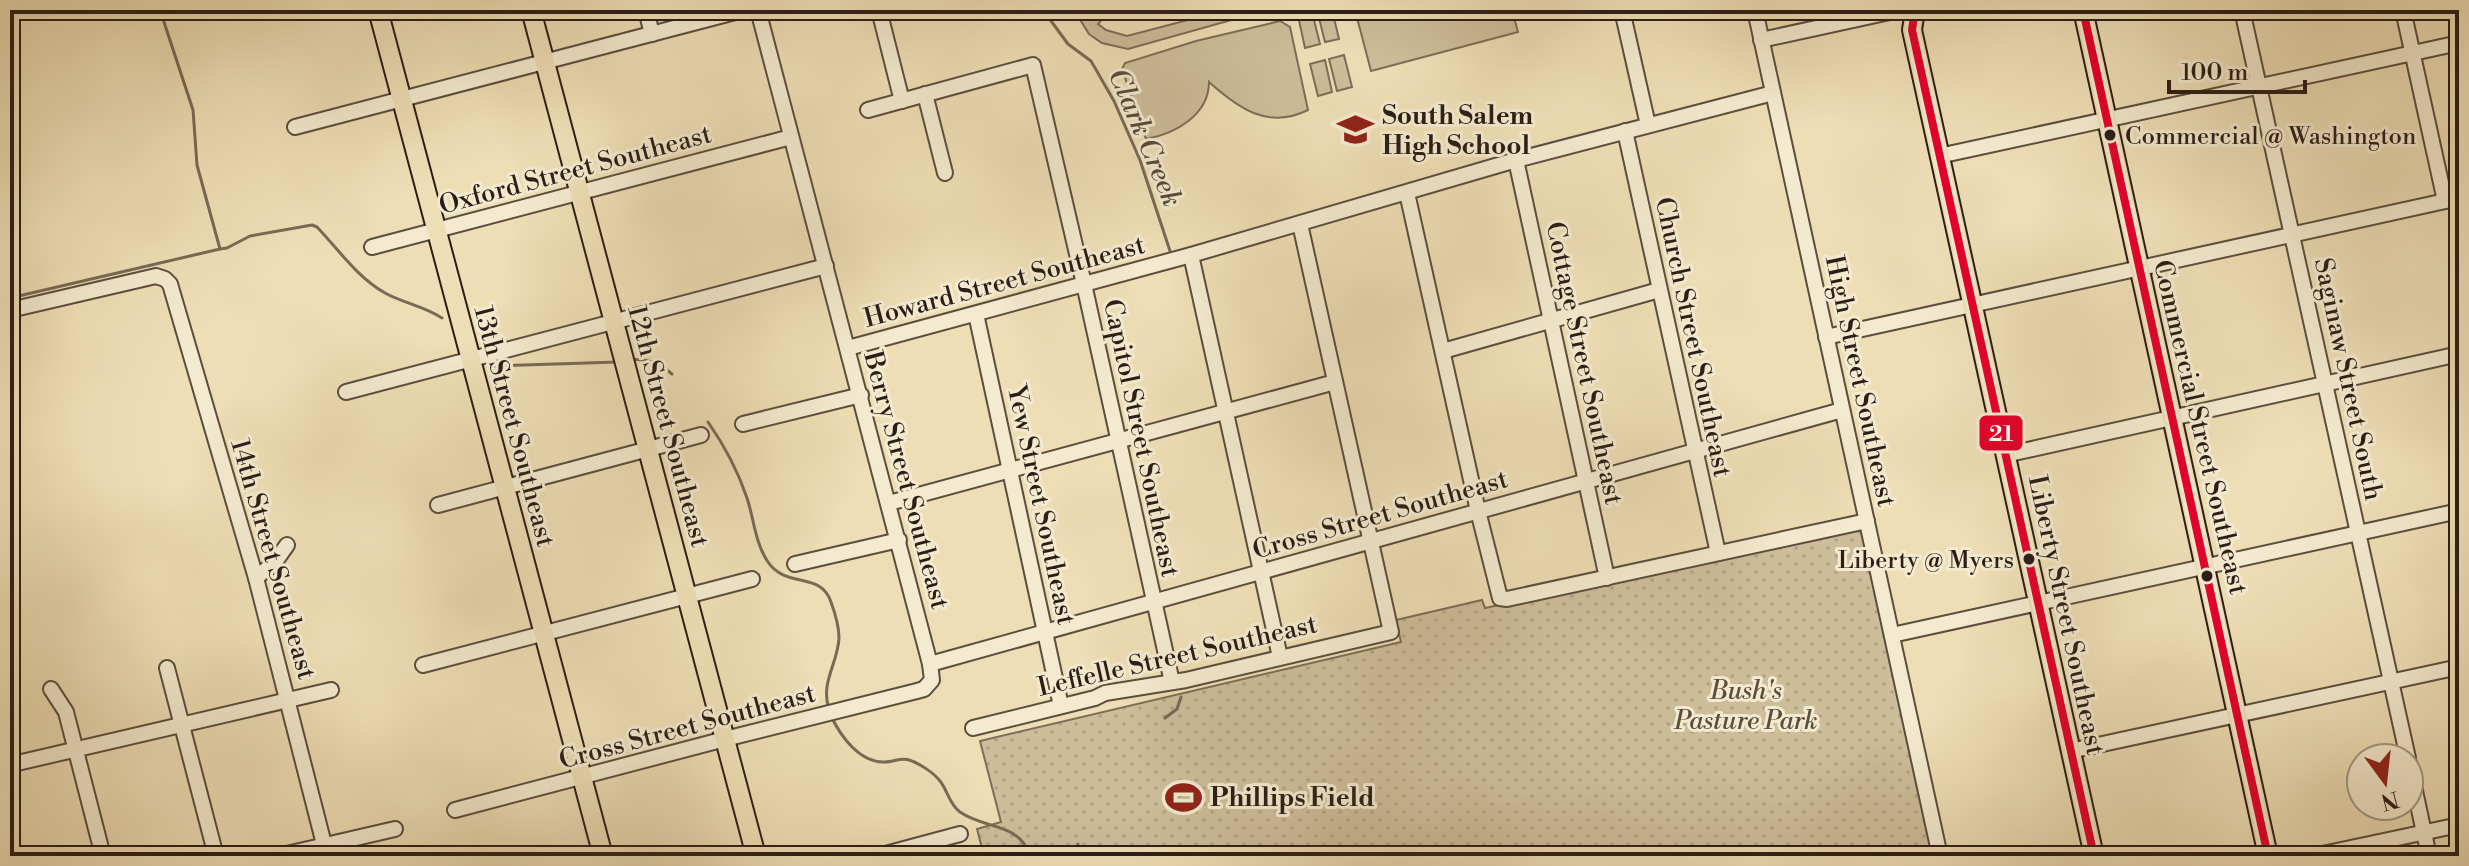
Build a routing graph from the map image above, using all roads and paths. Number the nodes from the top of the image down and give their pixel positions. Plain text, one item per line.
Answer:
1 (378, 10) edge
2 (531, 10) edge
3 (646, 10) edge
4 (743, 10) edge
5 (758, 10) edge
6 (879, 10) edge
7 (1622, 10) edge
8 (1755, 10) edge
9 (1899, 10) edge
10 (1915, 10) edge
11 (2083, 10) edge
12 (2242, 10) edge
13 (2403, 10) edge
14 (1868, 13) edge
15 (652, 34) junction
16 (1761, 40) junction
17 (2459, 43) edge
18 (2412, 53) junction
19 (544, 62) junction
20 (2259, 86) junction
21 (1773, 93) junction
22 (925, 94) junction
23 (402, 100) junction
24 (902, 101) junction
25 (868, 110) dead end
26 (2106, 119) junction
27 (1648, 125) junction
28 (295, 127) dead end
29 (1625, 131) junction
30 (791, 137) junction
31 (1939, 156) junction
32 (1516, 160) junction
33 (945, 173) dead end
34 (580, 192) junction
35 (1407, 193) junction
36 (2452, 199) edge
37 (1300, 224) junction
38 (436, 230) junction
39 (2293, 234) junction
40 (372, 247) dead end
41 (1191, 255) junction
42 (826, 266) junction
43 (2139, 268) junction
44 (1084, 284) junction
45 (1659, 290) junction
46 (1971, 305) junction
47 (10, 310) edge
48 (976, 314) junction
49 (1551, 319) junction
50 (613, 321) junction
51 (1826, 337) junction
52 (848, 348) junction
53 (1443, 351) junction
54 (2459, 354) edge
55 (471, 359) junction
56 (1335, 382) junction
57 (2326, 383) junction
58 (346, 392) dead end
59 (861, 395) junction
60 (1842, 410) junction
61 (1226, 412) junction
62 (2172, 418) junction
63 (743, 424) dead end
64 (701, 435) dead end
65 (1118, 441) junction
66 (648, 450) junction
67 (1695, 451) junction
68 (2005, 455) junction
69 (1009, 471) junction
70 (1586, 481) junction
71 (505, 487) junction
72 (889, 503) junction
73 (438, 505) dead end
74 (1478, 511) junction
75 (2459, 511) edge
76 (1867, 521) junction
77 (2358, 533) junction
78 (899, 540) junction
79 (1369, 541) junction
80 (287, 545) dead end
81 (1718, 553) junction
82 (795, 564) dead end
83 (2205, 567) junction
84 (1260, 572) junction
85 (256, 578) junction
86 (1607, 578) junction
87 (752, 579) dead end
88 (687, 595) junction
89 (1153, 603) junction
90 (2037, 603) junction
91 (1046, 632) junction
92 (543, 633) junction
93 (1892, 635) junction
94 (1280, 657) junction
95 (930, 664) junction
96 (423, 665) dead end
97 (2459, 667) edge
98 (167, 668) dead end
99 (1172, 682) junction
100 (2391, 682) junction
101 (930, 685) joint
102 (51, 689) dead end
103 (331, 690) dead end
104 (288, 700) junction
105 (1061, 706) junction
106 (2238, 716) junction
107 (182, 724) junction
108 (973, 728) dead end
109 (725, 739) junction
110 (2404, 742) edge
111 (76, 749) junction
112 (2070, 751) junction
113 (13, 764) dead end
114 (582, 776) junction
115 (455, 810) dead end
116 (2422, 822) edge
117 (2459, 825) edge
118 (395, 829) dead end
119 (2424, 832) junction
120 (960, 834) dead end
121 (326, 851) edge
122 (103, 856) edge
123 (216, 856) edge
124 (278, 856) edge
125 (603, 856) edge
126 (756, 856) edge
127 (878, 856) edge
128 (1940, 856) edge
129 (2094, 856) edge
130 (2268, 856) edge
131 (2313, 856) edge
132 (2429, 856) edge

1 - 23 main road, 13th Street Southeast
2 - 19 main road, 12th Street Southeast
3 - 15 street
4 - 15 street
5 - 30 street, Berry Street Southeast
6 - 24 street
7 - 27 street
8 - 16 street, High Street Southeast
9 - 14 street
10 - 31 main road, Liberty Street Southeast
11 - 26 main road, Commercial Street Southeast
12 - 20 street, Saginaw Street South
13 - 18 street
14 - 16 street
15 - 19 street
16 - 21 street, High Street Southeast
17 - 18 street
18 - 20 street
18 - 36 street
19 - 23 street
19 - 34 main road, 12th Street Southeast
20 - 26 street
20 - 39 street, Saginaw Street South
21 - 27 street, Howard Street Southeast
21 - 51 street, High Street Southeast
22 - 24 street
22 - 33 street
22 - 44 street, Capitol Street Southeast
23 - 28 street
23 - 38 main road, 13th Street Southeast
24 - 25 street
26 - 31 street
26 - 43 main road, Commercial Street Southeast
27 - 29 street, Howard Street Southeast
29 - 32 street, Howard Street Southeast
29 - 45 street, Church Street Southeast
30 - 34 street, Oxford Street Southeast
30 - 42 street, Berry Street Southeast
31 - 46 main road, Liberty Street Southeast
32 - 35 street, Howard Street Southeast
32 - 49 street, Cottage Street Southeast
34 - 38 street, Oxford Street Southeast
34 - 50 main road, 12th Street Southeast
35 - 37 street, Howard Street Southeast
35 - 53 street
36 - 39 street
37 - 41 street, Howard Street Southeast
37 - 56 street
38 - 40 street, Oxford Street Southeast
38 - 55 main road, 13th Street Southeast
39 - 43 street
39 - 57 street, Saginaw Street South
41 - 44 street, Howard Street Southeast
41 - 61 street
42 - 50 street
42 - 52 street, Berry Street Southeast
43 - 46 street
43 - 62 main road, Commercial Street Southeast
44 - 48 street, Howard Street Southeast
44 - 65 street, Capitol Street Southeast
45 - 49 street
45 - 67 street, Church Street Southeast
46 - 51 street
46 - 68 main road, Liberty Street Southeast
47 - 85 street, 14th Street Southeast
48 - 52 street, Howard Street Southeast
48 - 69 street, Yew Street Southeast
49 - 53 street
49 - 70 street, Cottage Street Southeast
50 - 55 street
50 - 66 main road, 12th Street Southeast
51 - 60 street, High Street Southeast
52 - 59 street, Berry Street Southeast
53 - 74 street
54 - 57 street
55 - 58 street
55 - 71 main road, 13th Street Southeast
56 - 61 street
56 - 79 street
57 - 62 street
57 - 77 street, Saginaw Street South
59 - 63 street
59 - 72 street, Berry Street Southeast
60 - 67 street, Cross Street Southeast
60 - 76 street, High Street Southeast
61 - 65 street
61 - 84 street
62 - 68 street
62 - 83 main road, Commercial Street Southeast
64 - 66 street
65 - 69 street
65 - 89 street, Capitol Street Southeast
66 - 71 street
66 - 88 main road, 12th Street Southeast
67 - 70 street, Cross Street Southeast
67 - 81 street, Church Street Southeast
68 - 90 main road, Liberty Street Southeast
69 - 72 street
69 - 91 street, Yew Street Southeast
70 - 74 street, Cross Street Southeast
70 - 86 street, Cottage Street Southeast
71 - 73 street
71 - 92 main road, 13th Street Southeast
72 - 78 street, Berry Street Southeast
74 - 79 street, Cross Street Southeast
74 - 86 street
75 - 77 street
76 - 81 street
76 - 93 street, High Street Southeast
77 - 83 street
77 - 100 street, Saginaw Street South
78 - 82 street
78 - 95 street, Berry Street Southeast
79 - 84 street, Cross Street Southeast
79 - 94 street, Leffelle Street Southeast
80 - 85 street
81 - 86 street
83 - 90 street
83 - 106 main road, Commercial Street Southeast
84 - 89 street, Cross Street Southeast
84 - 94 street
85 - 104 street, 14th Street Southeast
87 - 88 street
88 - 92 street
88 - 109 main road, 12th Street Southeast
89 - 91 street, Cross Street Southeast
89 - 99 street, Capitol Street Southeast
90 - 93 street
90 - 112 main road, Liberty Street Southeast
91 - 95 street, Cross Street Southeast
91 - 105 street, Yew Street Southeast
92 - 96 street
92 - 114 main road, 13th Street Southeast
93 - 128 street, High Street Southeast
94 - 99 street, Leffelle Street Southeast
95 - 101 street, Berry Street Southeast
97 - 100 street
98 - 107 street
99 - 105 street, Leffelle Street Southeast
100 - 106 street
100 - 110 street, Saginaw Street South
101 - 109 street, Cross Street Southeast
102 - 111 street
103 - 104 street
104 - 107 street
104 - 121 street, 14th Street Southeast
105 - 108 street, Leffelle Street Southeast
106 - 112 street
106 - 130 main road, Commercial Street Southeast
107 - 111 street
107 - 123 street
109 - 114 street, Cross Street Southeast
109 - 126 main road, 12th Street Southeast
111 - 113 street
111 - 122 street
112 - 129 main road, Liberty Street Southeast
114 - 115 street, Cross Street Southeast
114 - 125 main road, 13th Street Southeast
116 - 119 street, Saginaw Street South
117 - 119 street
118 - 121 street
119 - 131 street
119 - 132 street, Saginaw Street South
120 - 127 street
121 - 124 street

